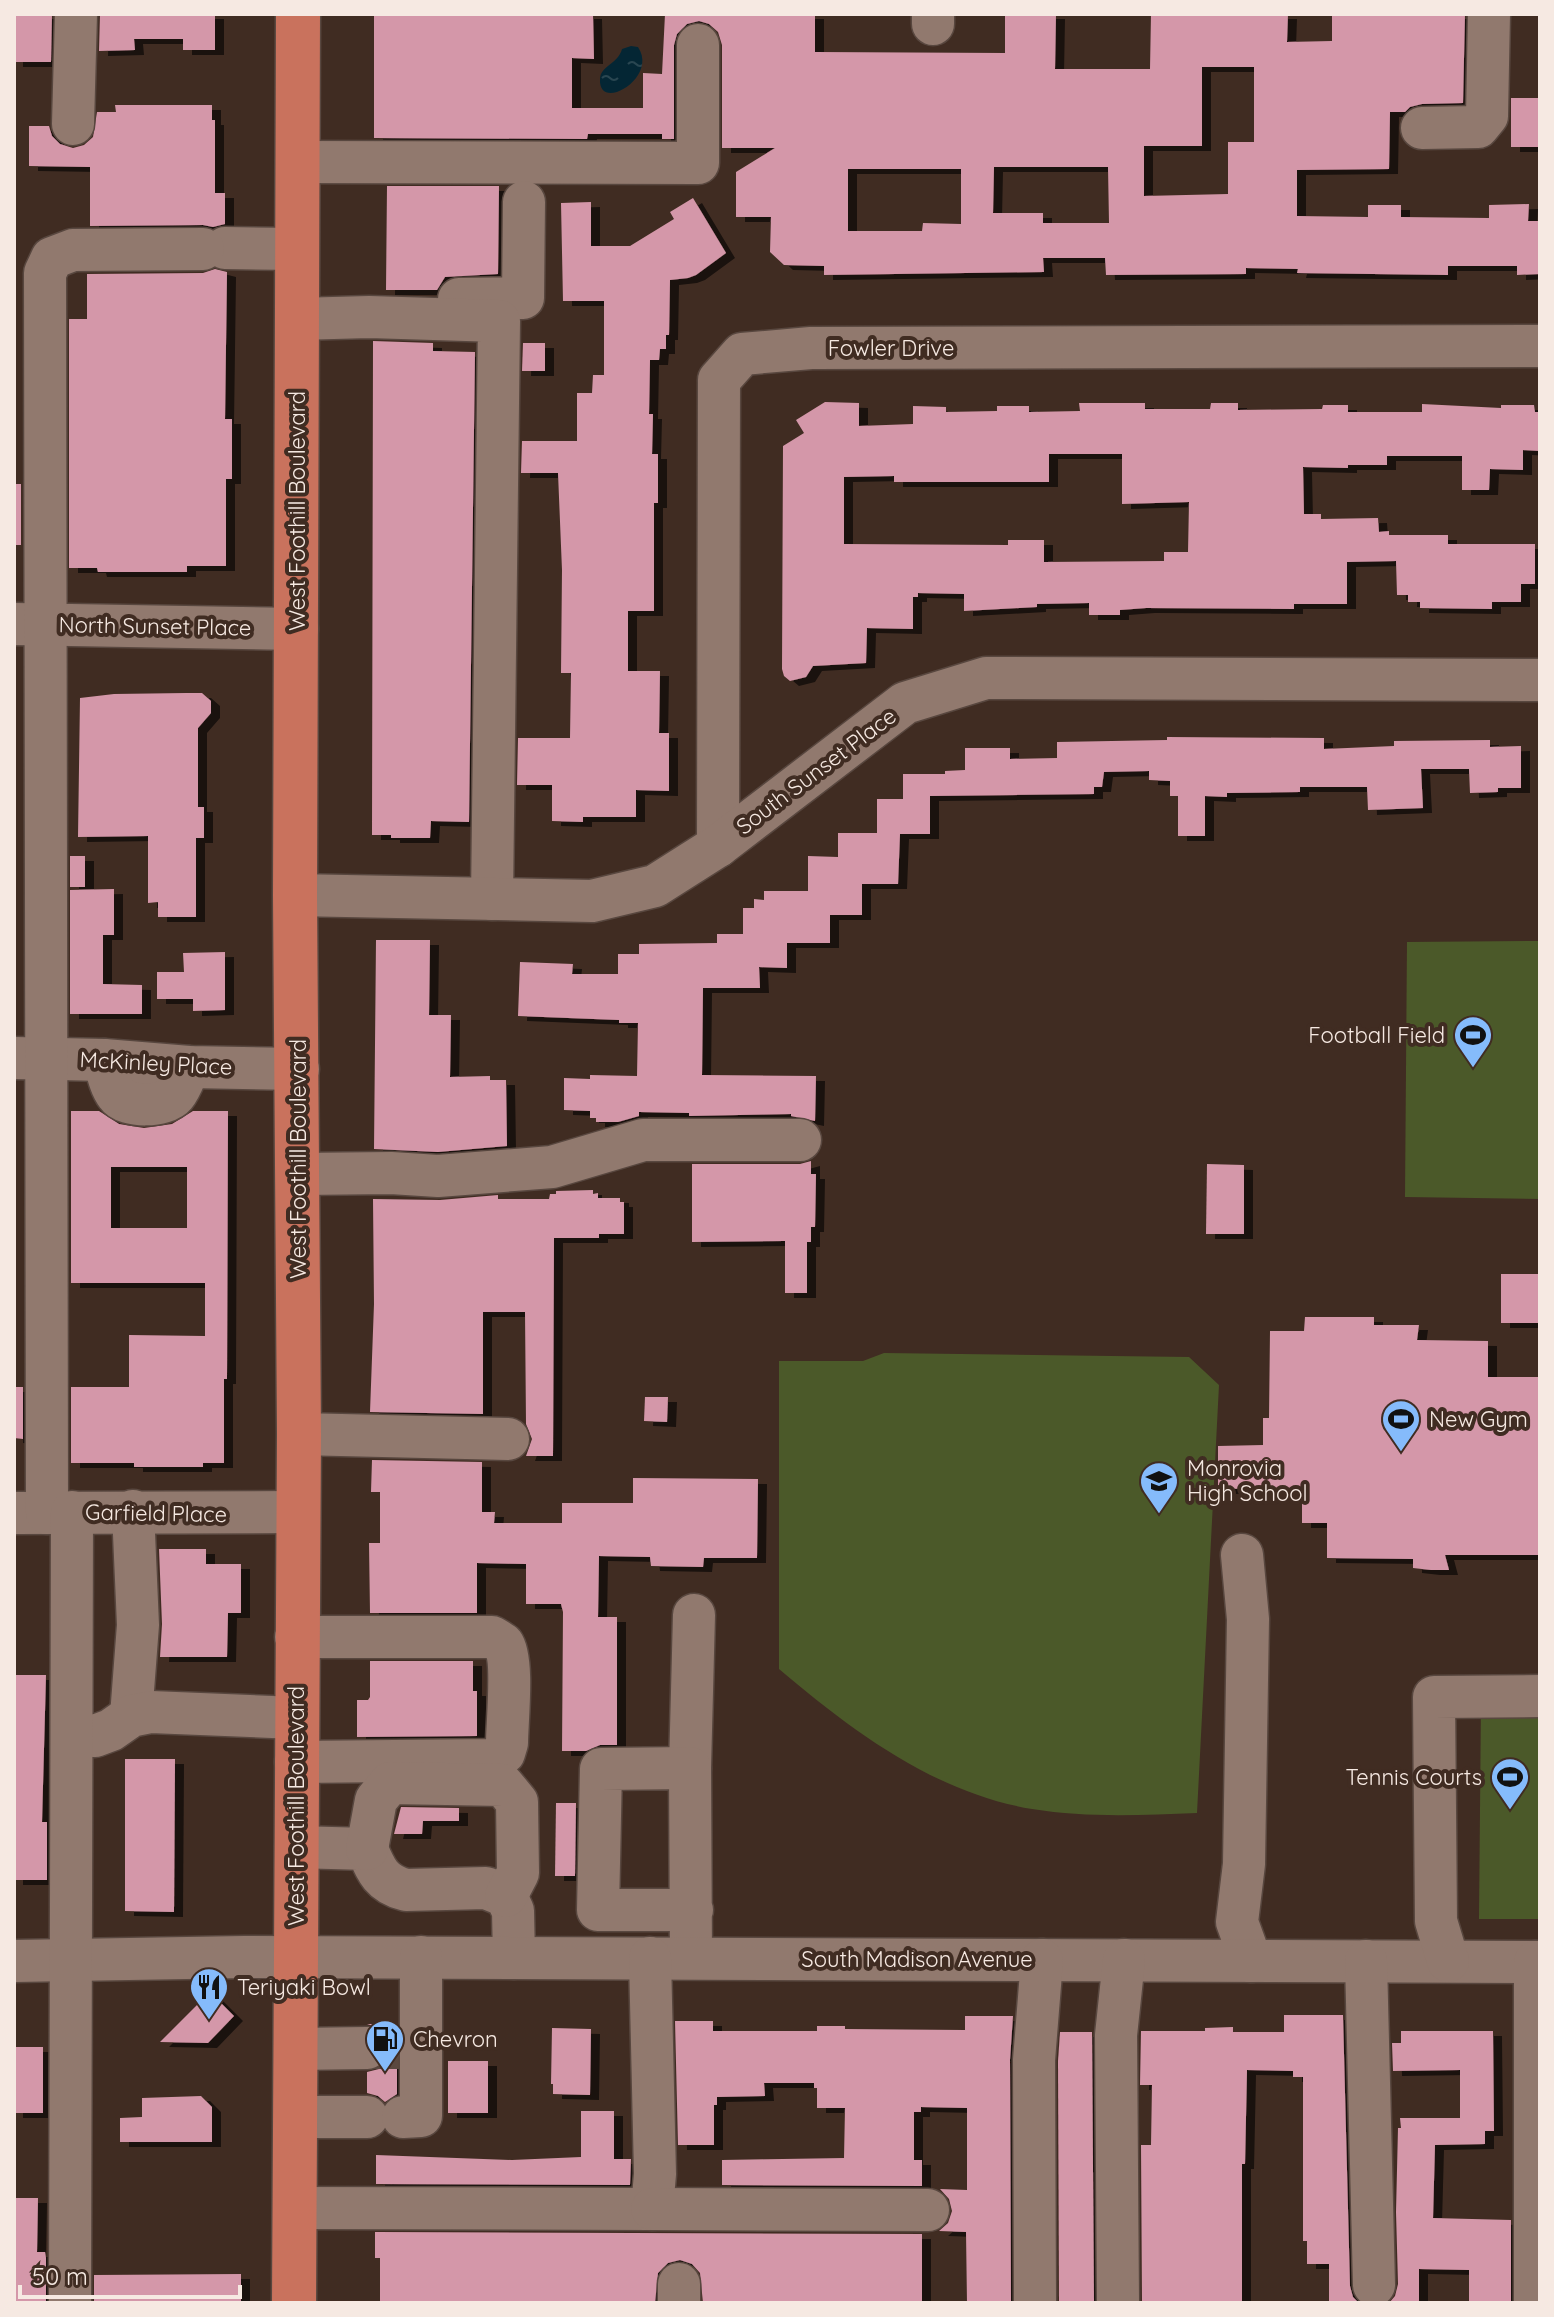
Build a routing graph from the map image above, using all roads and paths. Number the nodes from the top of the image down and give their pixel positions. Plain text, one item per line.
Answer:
1 (76, 14) edge
2 (298, 14) edge
3 (1489, 14) edge
4 (698, 29) edge
5 (73, 124) dead end
6 (1422, 128) dead end
7 (297, 162) junction
8 (524, 202) dead end
9 (297, 249) junction
10 (297, 310) junction
11 (1540, 346) edge
12 (30, 624) edge
13 (297, 629) junction
14 (1540, 680) edge
15 (718, 846) junction
16 (295, 895) junction
17 (492, 899) junction
18 (30, 1058) edge
19 (298, 1069) junction
20 (800, 1140) dead end
21 (299, 1174) junction
22 (299, 1434) junction
23 (508, 1439) dead end
24 (133, 1511) junction
25 (297, 1512) junction
26 (45, 1513) edge
27 (1242, 1555) dead end
28 (694, 1615) dead end
29 (296, 1637) junction
30 (1540, 1696) edge
31 (131, 1716) junction
32 (296, 1718) junction
33 (72, 1734) junction
34 (296, 1762) junction
35 (690, 1768) junction
36 (498, 1772) junction
37 (296, 1847) junction
38 (367, 1849) junction
39 (506, 1896) junction
40 (692, 1910) junction
41 (295, 1957) junction
42 (421, 1957) junction
43 (514, 1958) junction
44 (650, 1958) junction
45 (691, 1958) junction
46 (72, 1960) junction
47 (1042, 1960) junction
48 (1124, 1960) junction
49 (14, 1961) edge
50 (1251, 1961) junction
51 (1366, 1961) junction
52 (1448, 1961) junction
53 (1537, 1962) edge
54 (397, 2048) junction
55 (295, 2049) junction
56 (295, 2117) junction
57 (295, 2208) junction
58 (652, 2209) junction
59 (928, 2210) dead end
60 (1374, 2285) dead end
61 (70, 2303) edge
62 (294, 2303) edge
63 (1035, 2303) edge
64 (1118, 2303) edge
65 (1535, 2303) edge

1 - 5 street
2 - 7 main road, West Foothill Boulevard
3 - 6 street
4 - 7 street
7 - 9 main road, West Foothill Boulevard
8 - 10 street
9 - 10 main road, West Foothill Boulevard
9 - 12 street
10 - 13 main road, West Foothill Boulevard
10 - 17 street
11 - 15 street, Fowler Drive
12 - 13 street, North Sunset Place
12 - 18 street
13 - 16 main road, West Foothill Boulevard
14 - 15 street, South Sunset Place
15 - 17 street, South Sunset Place
16 - 17 street, South Sunset Place
16 - 19 main road, West Foothill Boulevard
18 - 19 street, McKinley Place
18 - 26 street
19 - 21 main road, West Foothill Boulevard
20 - 21 street
21 - 22 main road, West Foothill Boulevard
22 - 23 street
22 - 25 main road, West Foothill Boulevard
24 - 25 street, Garfield Place
24 - 26 street, Garfield Place
24 - 31 street
25 - 29 main road, West Foothill Boulevard
26 - 33 street
27 - 50 street
28 - 35 street
29 - 32 main road, West Foothill Boulevard
29 - 36 street
30 - 52 street
31 - 32 street
31 - 33 street
32 - 34 main road, West Foothill Boulevard
33 - 46 street
34 - 36 street
34 - 37 main road, West Foothill Boulevard
35 - 40 street
35 - 40 street
36 - 38 street
36 - 39 street
37 - 38 street
37 - 41 main road, West Foothill Boulevard
38 - 39 street
39 - 43 street
40 - 45 street
41 - 42 street, South Madison Avenue
41 - 46 street, South Madison Avenue
41 - 55 main road, West Foothill Boulevard
42 - 43 street, South Madison Avenue
42 - 54 street
43 - 44 street, South Madison Avenue
44 - 45 street, South Madison Avenue
44 - 58 street
45 - 47 street, South Madison Avenue
46 - 49 street, South Madison Avenue
46 - 61 street
47 - 48 street, South Madison Avenue
47 - 63 street
48 - 50 street, South Madison Avenue
48 - 64 street
50 - 51 street, South Madison Avenue
51 - 52 street, South Madison Avenue
51 - 60 street
52 - 53 street, South Madison Avenue
53 - 65 street
54 - 55 street
54 - 56 street
55 - 56 main road, West Foothill Boulevard
56 - 57 main road, West Foothill Boulevard
57 - 58 street
57 - 62 main road, West Foothill Boulevard
58 - 59 street

